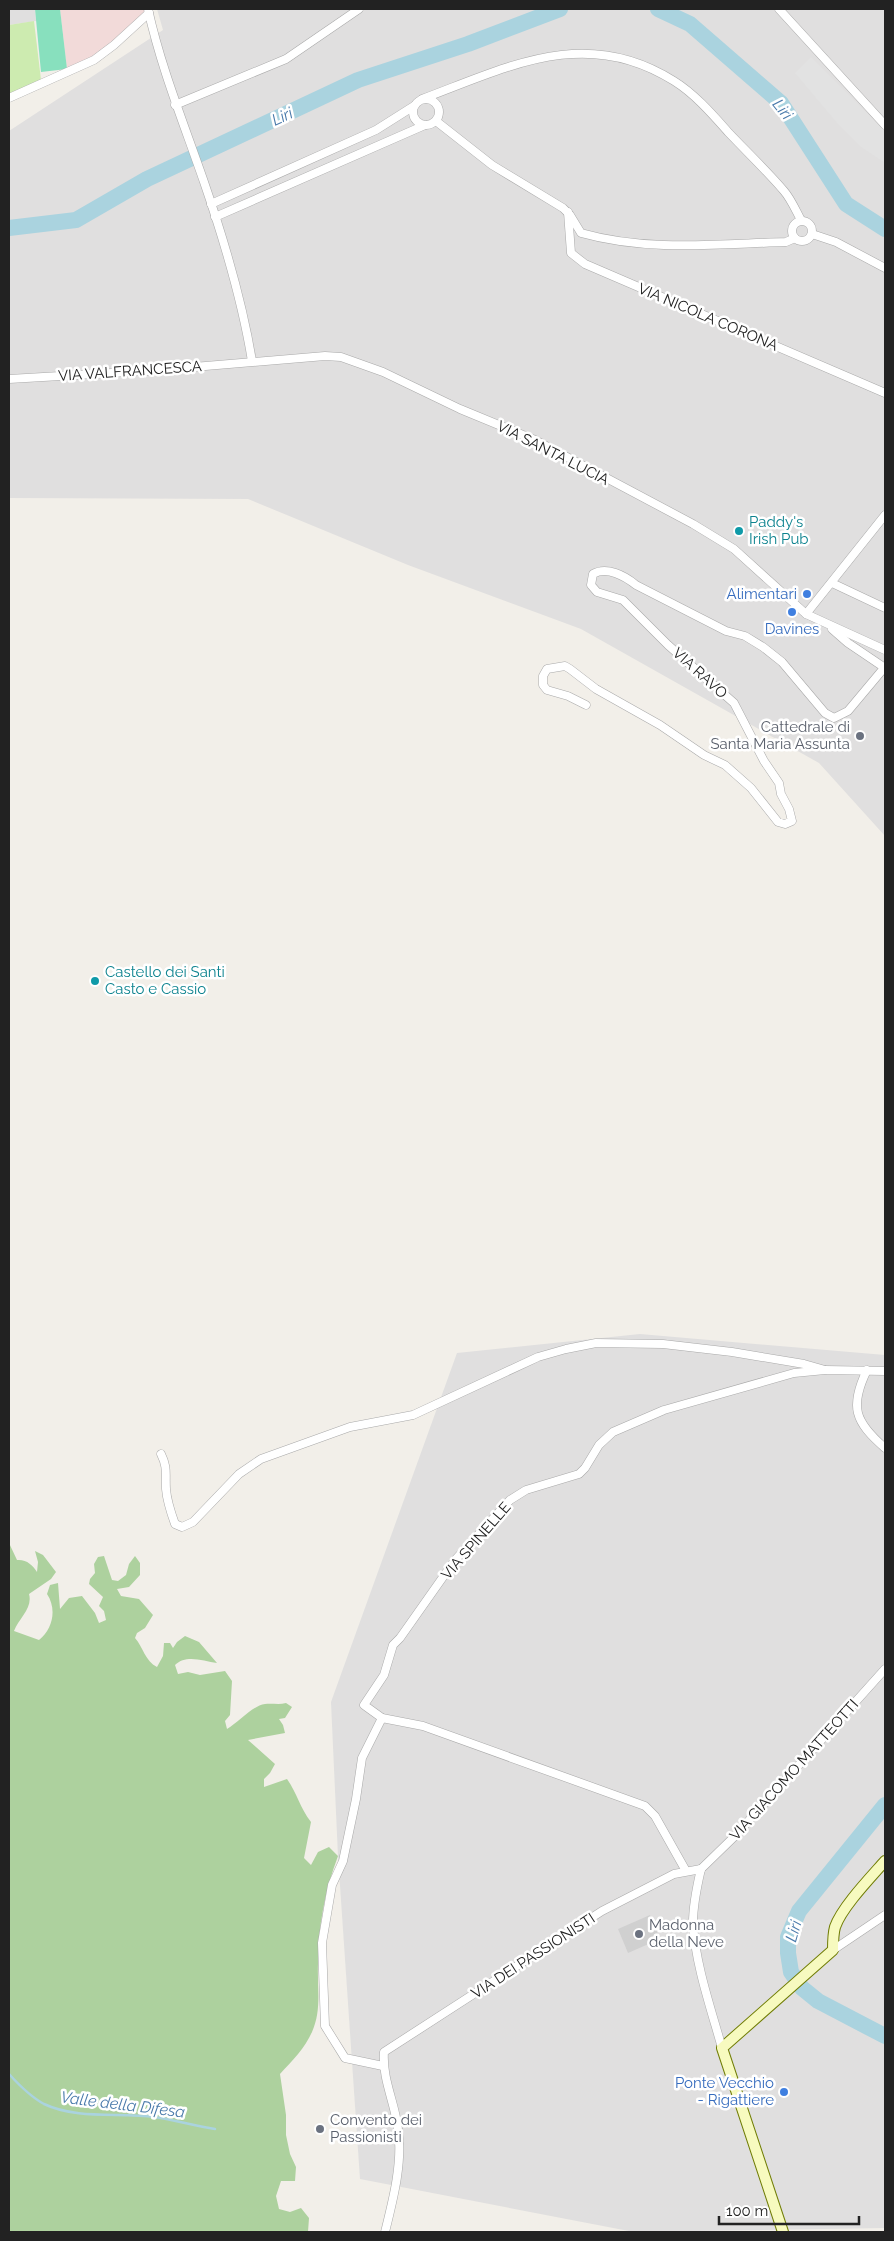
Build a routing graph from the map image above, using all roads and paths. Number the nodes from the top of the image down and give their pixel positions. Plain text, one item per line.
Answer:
1 (359, 9) edge
2 (778, 9) edge
3 (148, 11) edge
4 (9, 98) edge
5 (422, 99) junction
6 (176, 105) junction
7 (414, 106) junction
8 (436, 121) junction
9 (425, 125) junction
10 (885, 125) edge
11 (211, 204) junction
12 (568, 212) junction
13 (215, 217) junction
14 (801, 220) junction
15 (812, 234) junction
16 (795, 238) junction
17 (885, 268) edge
18 (252, 361) junction
19 (9, 379) edge
20 (885, 393) edge
21 (885, 515) edge
22 (832, 583) junction
23 (885, 608) edge
24 (806, 614) junction
25 (825, 623) junction
26 (885, 650) edge
27 (884, 668) edge
28 (586, 705) dead end
29 (825, 1370) junction
30 (866, 1370) junction
31 (885, 1371) edge
32 (885, 1448) edge
33 (161, 1454) dead end
34 (885, 1670) edge
35 (382, 1718) junction
36 (885, 1861) edge
37 (701, 1869) junction
38 (686, 1871) junction
39 (885, 1915) edge
40 (830, 1953) junction
41 (722, 2048) junction
42 (383, 2066) junction
43 (384, 2232) edge
44 (782, 2232) edge

1 - 6 street
2 - 10 street
3 - 4 street
3 - 6 street
5 - 7 street
5 - 8 street
5 - 14 street
6 - 11 street
7 - 9 street
7 - 11 street
8 - 9 street
8 - 12 street
9 - 13 street
11 - 13 street
12 - 16 street
12 - 20 street, VIA NICOLA CORONA
13 - 18 street
14 - 15 street
14 - 16 street
15 - 16 street
15 - 17 street
18 - 19 street, VIA VALFRANCESCA
18 - 24 street, VIA SANTA LUCIA
21 - 22 street
22 - 23 street
22 - 24 street
24 - 25 street, VIA SANTA LUCIA
25 - 26 street
25 - 27 street
27 - 28 street, VIA RAVO
29 - 30 street, VIA SPINELLE
29 - 33 street
29 - 35 street, VIA SPINELLE
30 - 31 street, VIA SPINELLE
30 - 32 street
34 - 37 street, VIA GIACOMO MATTEOTTI
35 - 38 street
35 - 42 street
36 - 40 street
37 - 38 street, VIA DEI PASSIONISTI
37 - 41 street
38 - 42 street, VIA DEI PASSIONISTI
39 - 40 street
40 - 41 street
41 - 44 street
42 - 43 street

